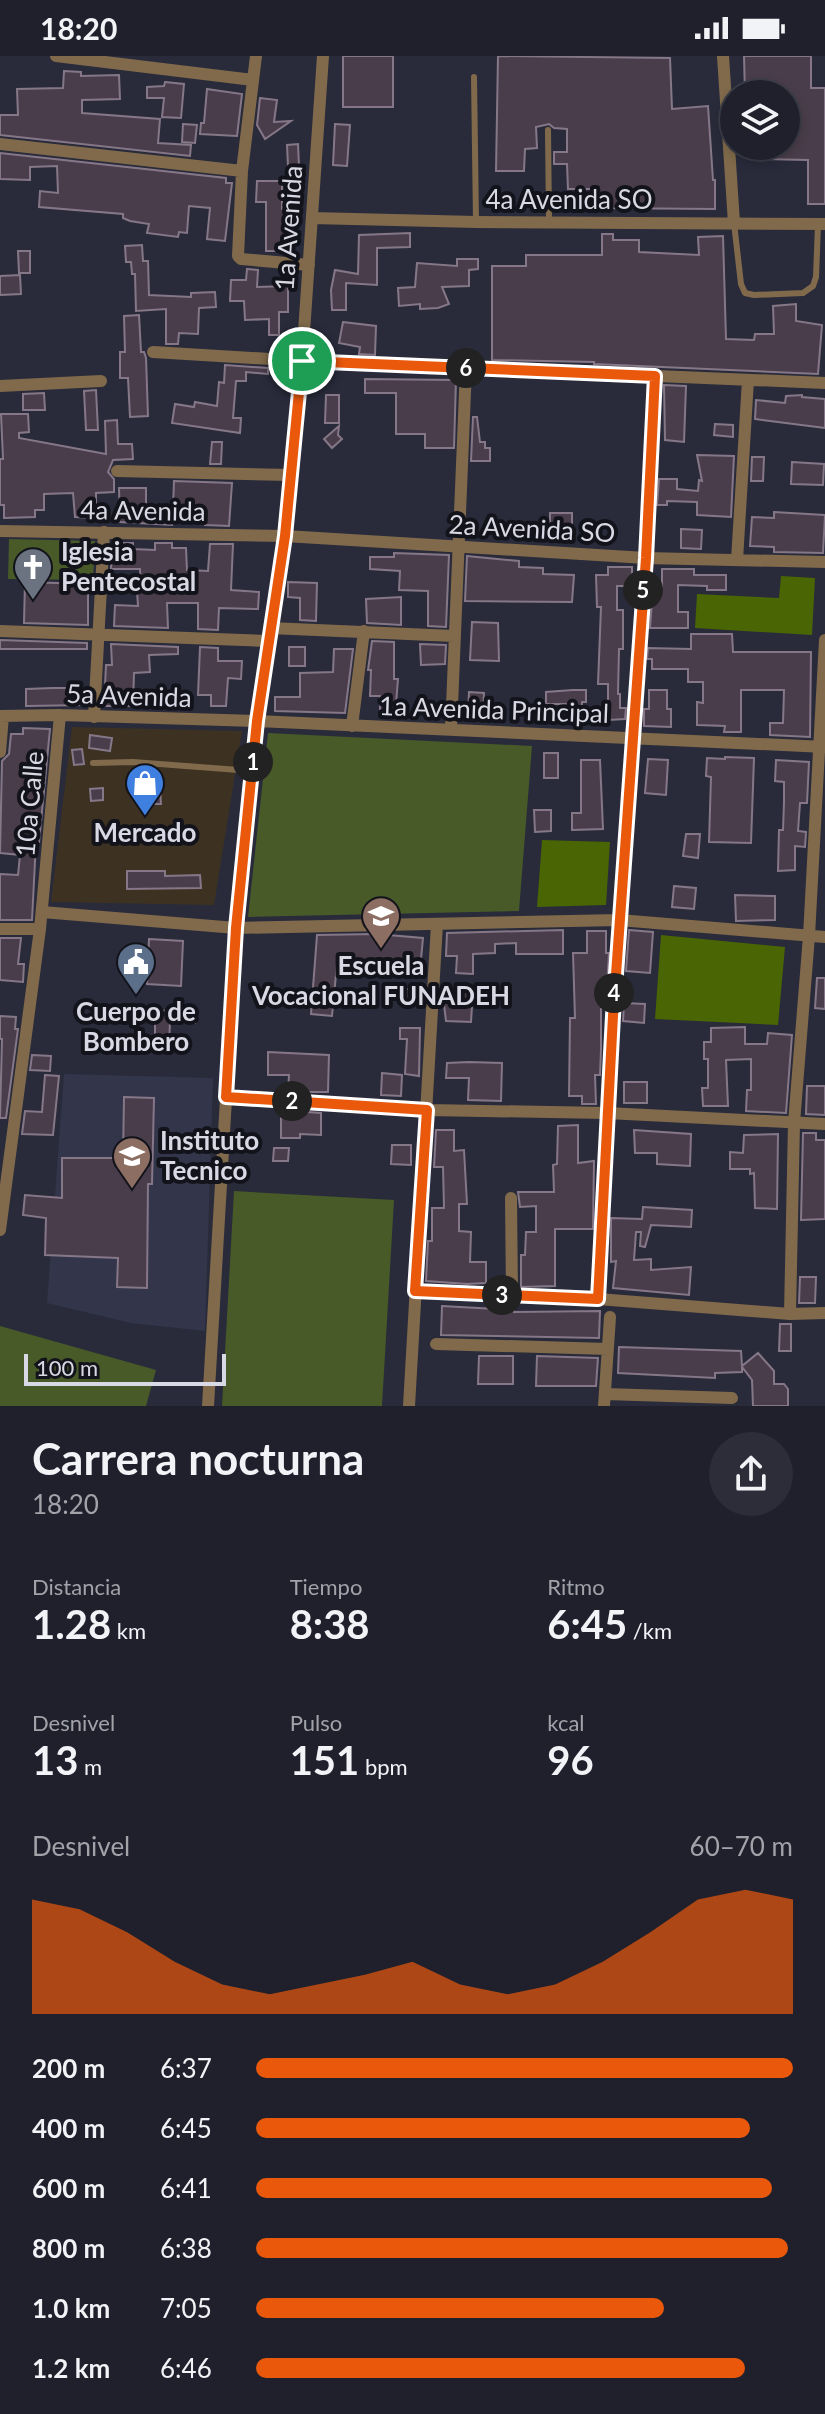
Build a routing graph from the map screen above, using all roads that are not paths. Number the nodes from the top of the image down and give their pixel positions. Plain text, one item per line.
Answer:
1 (56, 56) edge
2 (256, 56) edge
3 (323, 56) edge
4 (723, 56) edge
5 (474, 77) dead end
6 (253, 80) junction
7 (548, 130) dead end
8 (0, 144) edge
9 (242, 171) junction
10 (312, 218) junction
11 (549, 221) junction
12 (476, 222) junction
13 (734, 223) junction
14 (822, 224) edge
15 (309, 265) junction
16 (153, 352) dead end
17 (302, 361) junction
18 (466, 368) junction
19 (655, 376) junction
20 (748, 380) junction
21 (101, 381) dead end
22 (825, 383) edge
23 (0, 386) edge
24 (117, 471) dead end
25 (291, 475) junction
26 (0, 531) edge
27 (104, 532) junction
28 (285, 536) junction
29 (458, 547) junction
30 (646, 558) junction
31 (737, 560) junction
32 (825, 562) edge
33 (0, 631) edge
34 (364, 631) junction
35 (269, 634) junction
36 (98, 635) junction
37 (454, 636) junction
38 (825, 640) edge
39 (60, 715) junction
40 (2, 716) edge
41 (94, 717) junction
42 (257, 721) junction
43 (352, 726) junction
44 (451, 730) junction
45 (633, 738) junction
46 (822, 747) edge
47 (0, 752) edge
48 (93, 763) dead end
49 (252, 771) junction
50 (42, 912) junction
51 (619, 920) junction
52 (437, 924) junction
53 (236, 928) junction
54 (0, 929) edge
55 (40, 929) junction
56 (809, 936) junction
57 (825, 937) edge
58 (226, 1097) junction
59 (427, 1110) junction
60 (607, 1113) junction
61 (794, 1123) junction
62 (825, 1124) edge
63 (511, 1198) dead end
64 (0, 1230) edge
65 (415, 1291) junction
66 (512, 1295) junction
67 (598, 1299) junction
68 (825, 1313) edge
69 (790, 1314) junction
70 (610, 1317) dead end
71 (436, 1344) dead end
72 (608, 1349) junction
73 (732, 1398) dead end
74 (604, 1400) edge
75 (208, 1406) edge
76 (409, 1406) edge

1 - 6 street
2 - 6 street
3 - 10 street, 1a Avenida
4 - 13 street
5 - 12 lane
6 - 9 street
7 - 11 lane
8 - 9 street
9 - 15 street
10 - 12 street, 4a Avenida SO
10 - 15 street, 1a Avenida
11 - 12 street, 4a Avenida SO
11 - 13 street, 4a Avenida SO
13 - 14 street, 4a Avenida SO
13 - 14 lane
15 - 17 street, 1a Avenida
16 - 17 street
17 - 18 street
17 - 25 street, 1a Avenida
18 - 19 street
18 - 29 street
19 - 20 street
19 - 30 street
20 - 22 street
20 - 31 street
21 - 23 street
24 - 25 street
25 - 28 street, 1a Avenida
26 - 27 street, 4a Avenida
27 - 28 street, 4a Avenida
27 - 36 street
28 - 29 street, 2a Avenida SO
28 - 35 street, 1a Avenida
29 - 30 street, 2a Avenida SO
29 - 37 street
30 - 31 street, 2a Avenida SO
30 - 45 street
31 - 32 street, 2a Avenida SO
33 - 36 street
34 - 35 street
34 - 37 street
34 - 43 street
35 - 36 street
35 - 42 street, 1a Avenida
36 - 41 street
37 - 44 street
38 - 46 street
39 - 40 street, 5a Avenida
39 - 41 street, 5a Avenida
39 - 50 street, 10a Calle
40 - 47 street
41 - 42 street, 5a Avenida
42 - 43 street, 1a Avenida Principal
42 - 49 street, 1a Avenida
43 - 44 street, 1a Avenida Principal
44 - 45 street, 1a Avenida Principal
45 - 46 street, 1a Avenida Principal
45 - 51 street
46 - 56 street
48 - 49 lane
49 - 53 street, 1a Avenida
50 - 53 street
50 - 55 street, 10a Calle
51 - 52 street
51 - 56 street
51 - 60 street
52 - 53 street
52 - 59 street
53 - 58 street, 1a Avenida
54 - 55 street
55 - 64 street, 10a Calle
56 - 57 street
56 - 61 street
58 - 59 street
58 - 75 street, 1a Avenida
59 - 60 street
59 - 65 street
60 - 61 street
60 - 67 street
61 - 62 street
61 - 69 street
63 - 66 street
65 - 66 street
65 - 76 street
66 - 67 street
67 - 69 street
68 - 69 street
70 - 72 street
71 - 72 street
72 - 74 street
73 - 74 street

